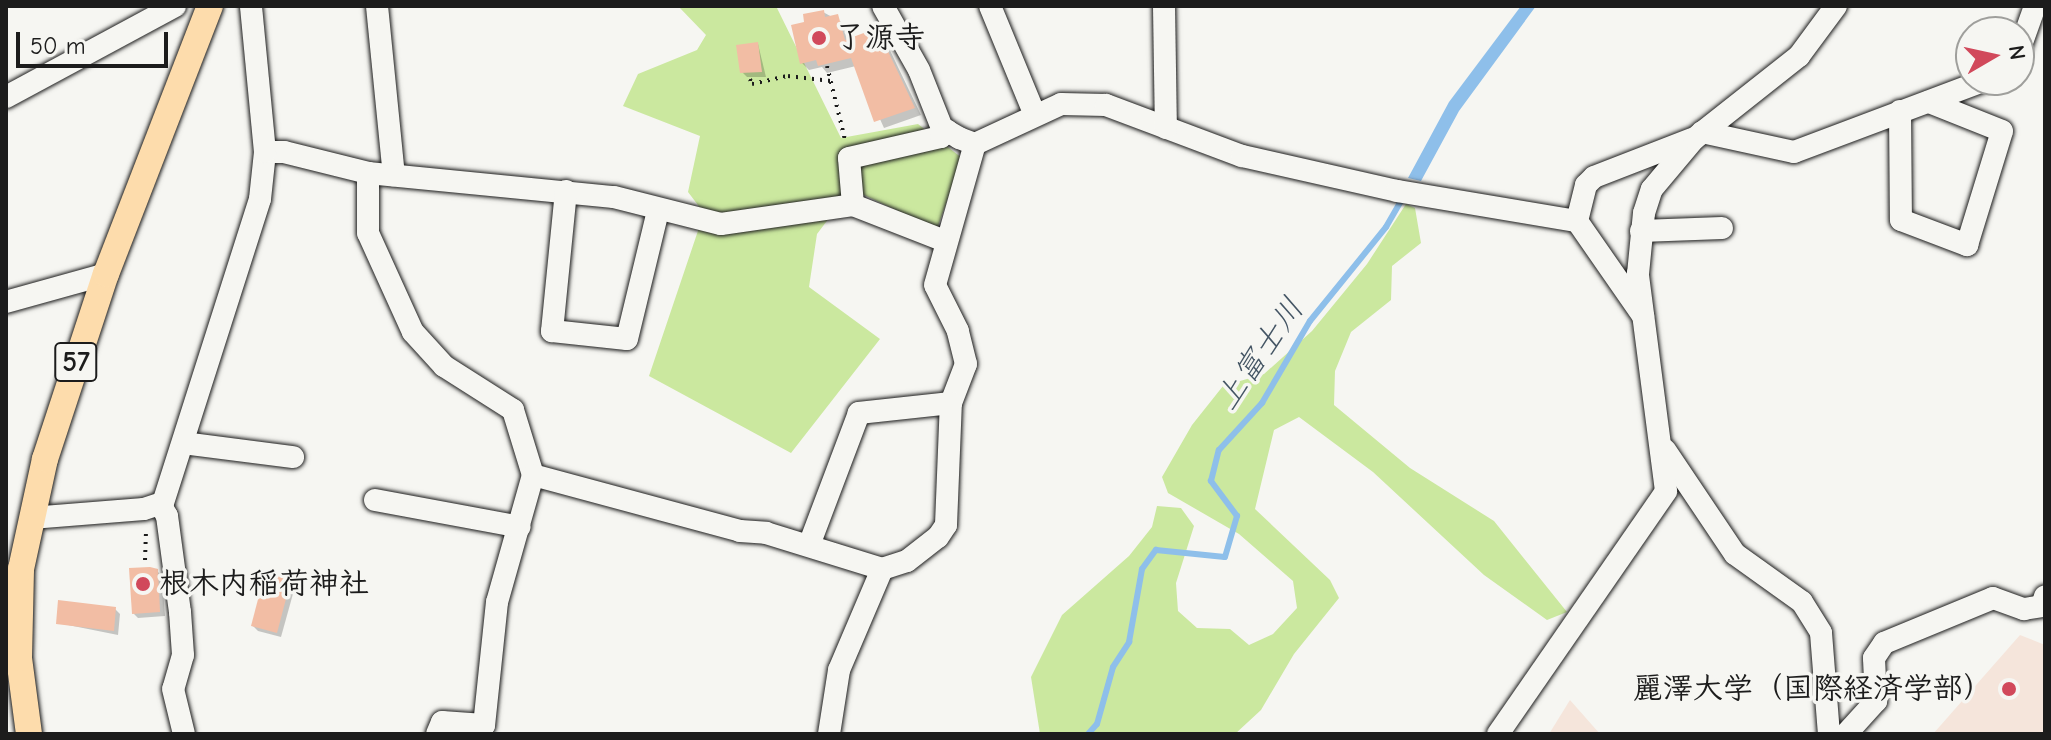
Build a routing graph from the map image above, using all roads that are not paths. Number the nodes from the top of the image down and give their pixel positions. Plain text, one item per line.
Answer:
1 (175, 6) edge
2 (210, 6) edge
3 (251, 6) edge
4 (377, 6) edge
5 (883, 6) edge
6 (990, 6) edge
7 (1164, 6) edge
8 (1836, 6) edge
9 (1955, 92) edge
10 (6, 97) edge
11 (1929, 102) junction
12 (1900, 111) junction
13 (1034, 113) junction
14 (1166, 128) junction
15 (947, 130) junction
16 (1698, 135) junction
17 (975, 144) junction
18 (265, 152) junction
19 (368, 173) junction
20 (394, 175) junction
21 (566, 191) junction
22 (853, 205) junction
23 (658, 211) junction
24 (1577, 221) junction
25 (1722, 228) dead end
26 (1641, 231) junction
27 (945, 241) junction
28 (106, 274) junction
29 (6, 302) edge
30 (1643, 316) junction
31 (951, 403) junction
32 (183, 443) junction
33 (1665, 449) junction
34 (293, 457) dead end
35 (533, 475) junction
36 (375, 500) dead end
37 (154, 506) junction
38 (31, 518) junction
39 (520, 527) junction
40 (809, 545) junction
41 (882, 569) junction
42 (2045, 596) edge
43 (12, 628) edge
44 (29, 734) edge
45 (184, 734) edge
46 (437, 734) edge
47 (829, 734) edge
48 (1498, 734) edge
49 (1829, 734) edge
50 (1846, 734) edge

1 - 10 street
2 - 28 main road, 57
3 - 18 street
4 - 20 street
5 - 15 street
6 - 13 street
7 - 14 street
8 - 16 street
9 - 11 street
11 - 12 street
11 - 12 street
12 - 16 street
13 - 14 street
13 - 17 street
14 - 24 street
15 - 17 street
15 - 22 street
16 - 24 street
16 - 26 street
17 - 27 street
18 - 19 street
18 - 32 street
19 - 20 street
19 - 35 street
20 - 21 street
21 - 23 street
21 - 23 street
22 - 23 street
22 - 27 street
24 - 30 street
25 - 26 street
26 - 30 street
27 - 31 street
28 - 29 street
28 - 38 main road, 57
30 - 33 street
31 - 40 street
31 - 41 street
32 - 34 street
32 - 37 street
33 - 48 street
33 - 49 street
35 - 39 street
35 - 40 street
36 - 39 street
37 - 38 street
37 - 45 street
38 - 43 main road, 57
39 - 46 street
40 - 41 street
41 - 47 street
42 - 50 street
43 - 44 main road, 57

